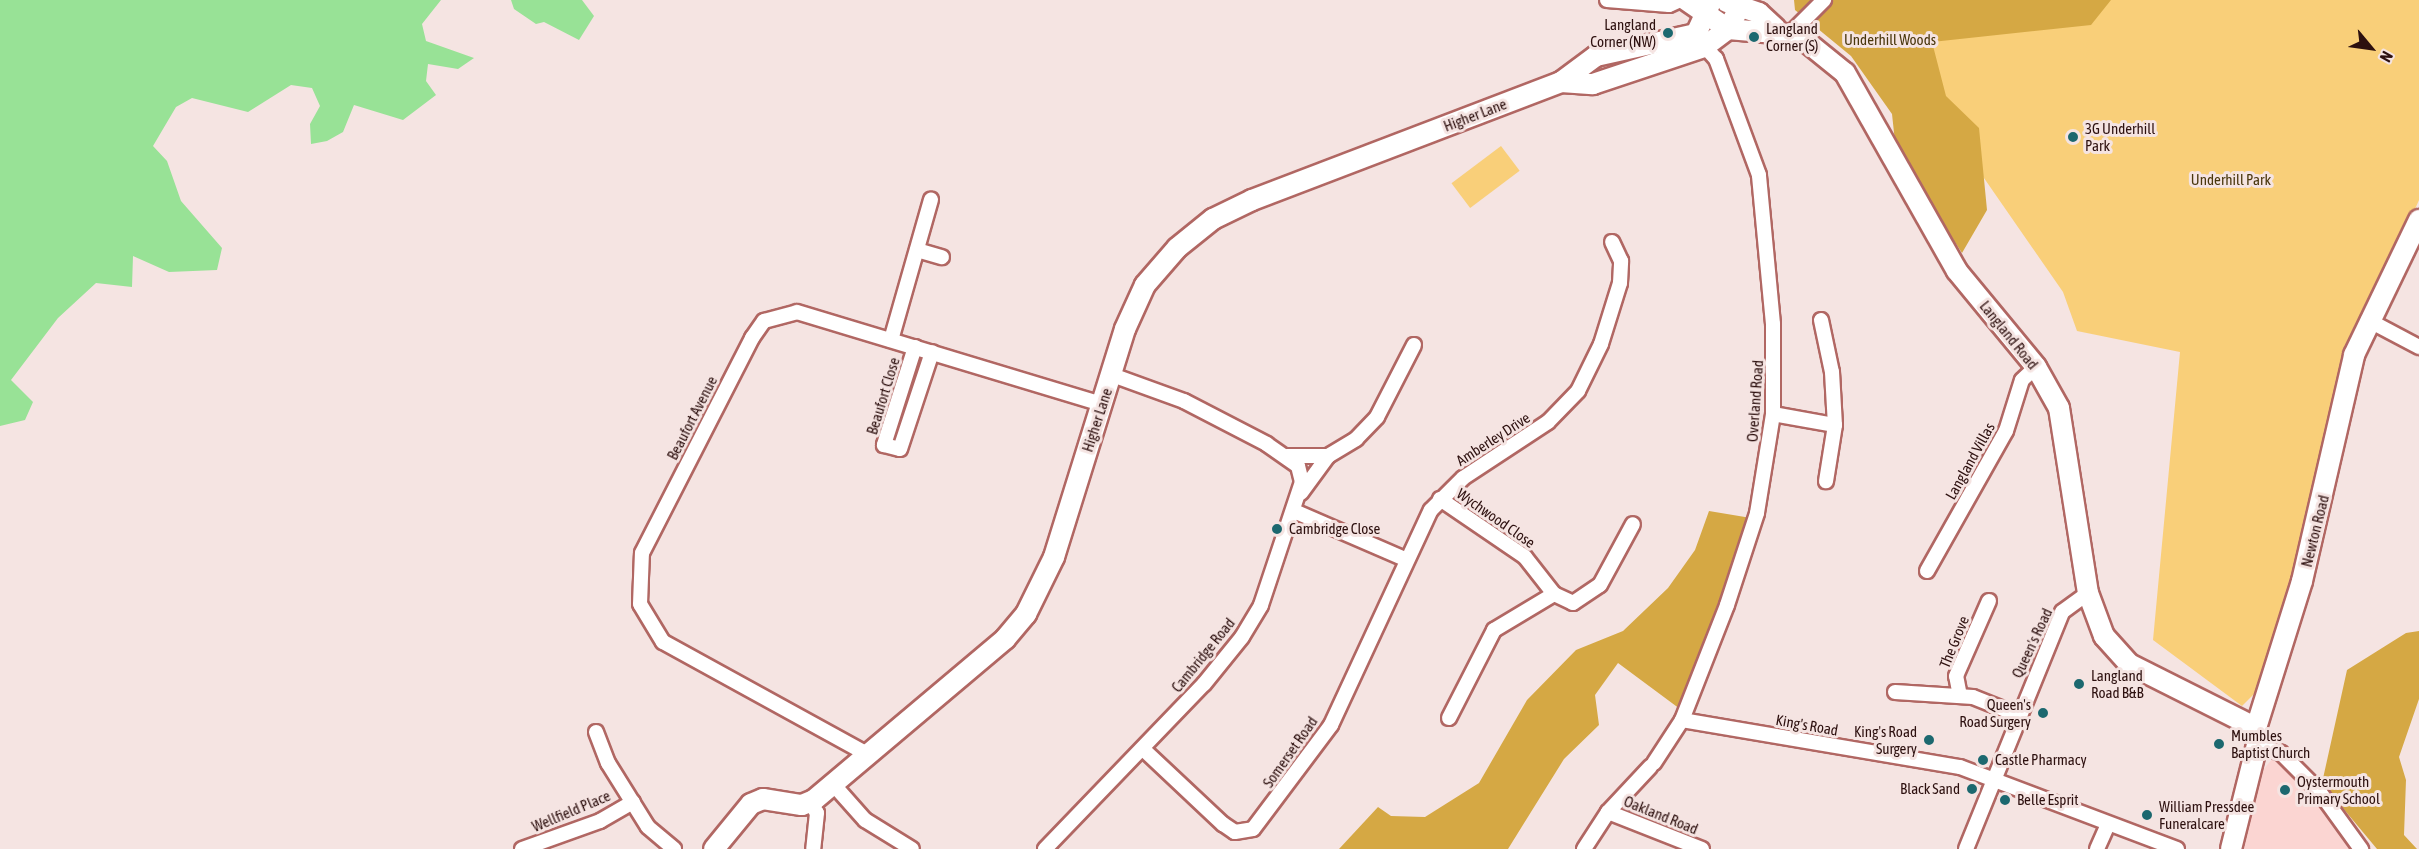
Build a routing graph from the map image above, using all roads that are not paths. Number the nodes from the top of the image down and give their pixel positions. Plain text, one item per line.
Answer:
1 (1607, 0) edge
2 (1680, 0) edge
3 (1686, 0) edge
4 (1824, 0) edge
5 (1731, 3) edge
6 (1709, 8) edge
7 (1728, 29) junction
8 (1784, 31) junction
9 (1700, 40) junction
10 (931, 200) dead end
11 (2419, 220) edge
12 (1612, 243) dead end
13 (917, 250) junction
14 (942, 257) dead end
15 (2368, 320) junction
16 (1821, 321) dead end
17 (891, 340) junction
18 (1414, 345) dead end
19 (915, 347) junction
20 (2419, 347) edge
21 (932, 352) junction
22 (2036, 367) junction
23 (1112, 375) junction
24 (1102, 404) junction
25 (1773, 414) junction
26 (1835, 425) junction
27 (1287, 456) junction
28 (1328, 456) junction
29 (1826, 482) dead end
30 (1299, 495) junction
31 (1440, 499) junction
32 (1294, 511) junction
33 (1634, 524) dead end
34 (1407, 560) junction
35 (1927, 571) dead end
36 (2088, 593) junction
37 (1554, 594) junction
38 (1989, 601) dead end
39 (1895, 692) dead end
40 (1960, 696) junction
41 (2018, 715) junction
42 (1449, 718) dead end
43 (1682, 720) junction
44 (596, 732) dead end
45 (2256, 736) junction
46 (1143, 749) junction
47 (867, 754) junction
48 (1994, 781) junction
49 (833, 784) junction
50 (633, 802) junction
51 (810, 803) junction
52 (1608, 812) junction
53 (2108, 824) junction
54 (522, 849) edge
55 (674, 849) edge
56 (714, 849) edge
57 (813, 849) edge
58 (912, 849) edge
59 (1045, 849) edge
60 (1584, 849) edge
61 (1702, 849) edge
62 (1966, 849) edge
63 (2097, 849) edge
64 (2177, 849) edge
65 (2231, 849) edge
66 (2361, 849) edge

1 - 2 street
3 - 6 street
4 - 8 street
5 - 7 street, Higher Lane
5 - 8 street, Langland Road
6 - 7 street
6 - 9 street
7 - 8 street, Langland Road
7 - 9 street, Higher Lane
8 - 22 street, Langland Road
9 - 23 street, Higher Lane
9 - 25 street, Overland Road
10 - 13 street
11 - 15 street, Newton Road
12 - 31 street, Amberley Drive
13 - 14 street
13 - 17 street
15 - 20 street
15 - 45 street, Newton Road
16 - 26 street
17 - 19 street, Beaufort Avenue
17 - 47 street, Beaufort Avenue
18 - 28 street
19 - 21 street, Beaufort Avenue
19 - 21 street, Beaufort Close
21 - 24 street, Beaufort Avenue
22 - 35 street, Langland Villas
22 - 36 street, Langland Road
23 - 24 street, Higher Lane
23 - 27 street
24 - 47 street, Higher Lane
25 - 26 street
25 - 43 street, Overland Road
26 - 29 street
27 - 28 street
27 - 30 street, Cambridge Road
28 - 30 street
30 - 32 street, Cambridge Road
31 - 34 street, Somerset Road
31 - 37 street, Wychwood Close
32 - 34 street
32 - 46 street, Cambridge Road
33 - 37 street
34 - 46 street, Somerset Road
36 - 41 street, Queen's Road
36 - 45 street, Langland Road
37 - 42 street
38 - 40 street, The Grove
39 - 40 street
40 - 41 street
41 - 48 street, Queen's Road
43 - 48 street, King's Road
43 - 52 street, Overland Road
44 - 50 street, Wellfield Place
45 - 65 street, Newton Road
45 - 66 street
46 - 59 street, Cambridge Road
47 - 49 street, Higher Lane
48 - 53 street, King's Road
48 - 62 street, Queen's Road
49 - 51 street, Higher Lane
49 - 58 street
50 - 54 street, Wellfield Place
50 - 55 street, Wellfield Place
51 - 56 street
51 - 57 street
52 - 60 street, Overland Road
52 - 61 street, Oakland Road
53 - 63 street
53 - 64 street, King's Road

